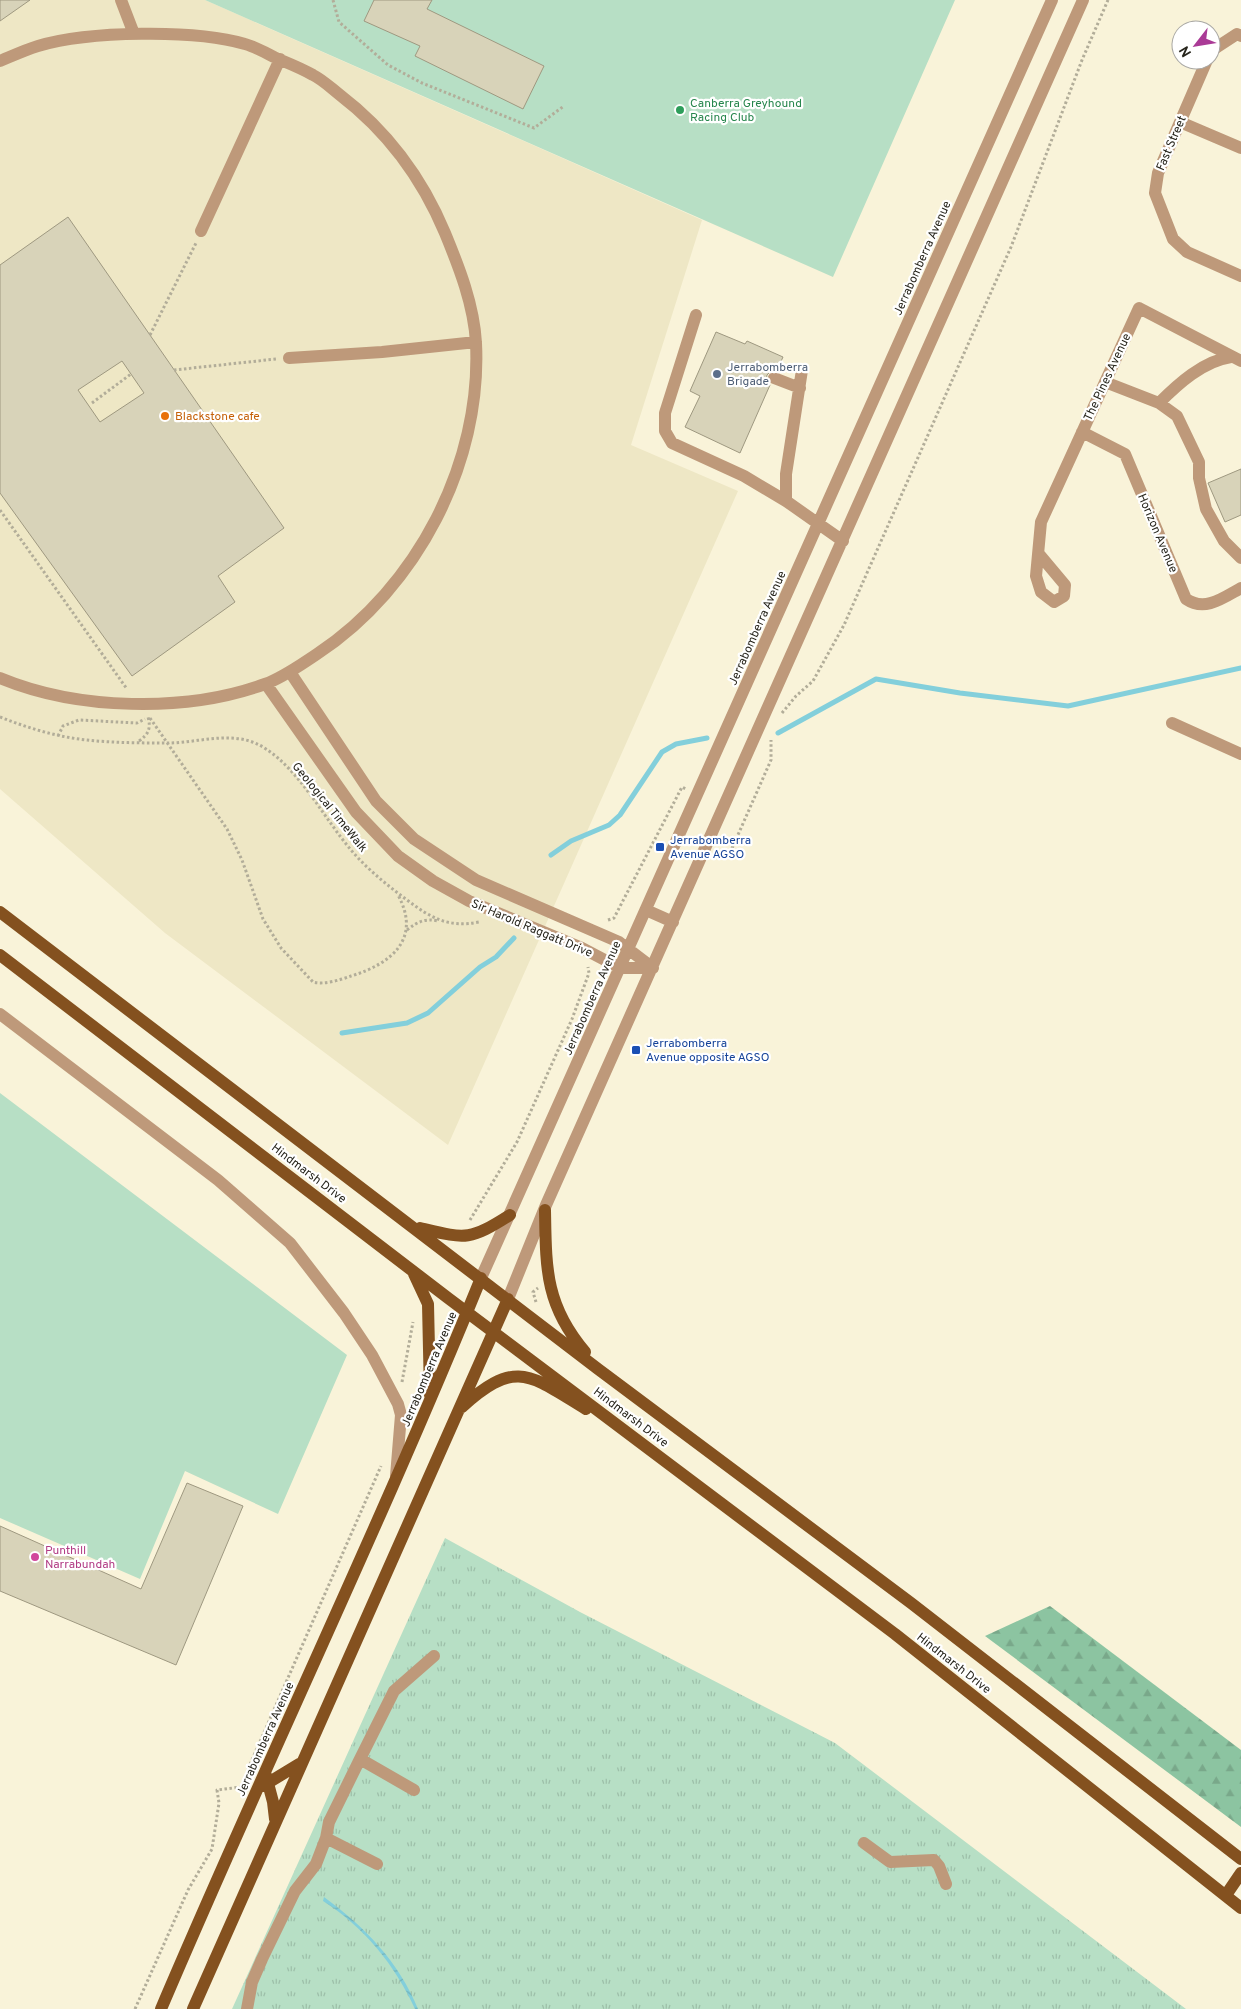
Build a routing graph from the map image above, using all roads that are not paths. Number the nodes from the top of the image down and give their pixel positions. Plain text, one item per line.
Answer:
1 (121, 0) edge
2 (1052, 0) edge
3 (1083, 0) edge
4 (134, 34) junction
5 (1239, 35) edge
6 (1221, 45) edge
7 (280, 59) junction
8 (0, 61) edge
9 (1203, 70) edge
10 (1180, 122) junction
11 (1241, 148) edge
12 (202, 231) road end
13 (1241, 276) edge
14 (696, 315) dead end
15 (476, 342) junction
16 (289, 358) road end
17 (1236, 359) edge
18 (802, 370) dead end
19 (774, 378) dead end
20 (1105, 382) junction
21 (800, 388) junction
22 (1159, 403) junction
23 (1082, 432) junction
24 (786, 501) junction
25 (818, 525) junction
26 (843, 541) junction
27 (1039, 554) dead end
28 (1241, 558) edge
29 (1241, 588) edge
30 (290, 672) junction
31 (1, 676) edge
32 (266, 684) junction
33 (1172, 723) dead end
34 (1241, 740) edge
35 (1236, 752) edge
36 (646, 910) junction
37 (0, 912) edge
38 (673, 922) junction
39 (629, 948) junction
40 (0, 955) edge
41 (620, 968) junction
42 (652, 968) junction
43 (0, 1014) edge
44 (544, 1210) junction
45 (510, 1215) junction
46 (415, 1227) junction
47 (412, 1270) junction
48 (481, 1278) junction
49 (508, 1299) junction
50 (468, 1312) junction
51 (494, 1331) junction
52 (598, 1369) junction
53 (431, 1403) junction
54 (459, 1409) junction
55 (644, 1444) junction
56 (395, 1481) junction
57 (434, 1656) dead end
58 (360, 1759) junction
59 (301, 1762) junction
60 (264, 1781) junction
61 (414, 1790) dead end
62 (275, 1822) junction
63 (326, 1838) junction
64 (864, 1843) dead end
65 (1241, 1859) edge
66 (377, 1864) dead end
67 (1241, 1873) edge
68 (946, 1884) dead end
69 (1226, 1896) junction
70 (1241, 1908) edge
71 (161, 2009) edge
72 (193, 2009) edge
73 (247, 2009) edge

1 - 4 street
2 - 25 street, Jerrabomberra Avenue
3 - 26 street
4 - 7 street
4 - 8 street
5 - 6 street
7 - 12 street
7 - 15 street
9 - 10 street, Fast Street
10 - 11 street
10 - 13 street, Fast Street
14 - 24 street
15 - 16 street
15 - 30 street
17 - 20 street, The Pines Avenue
17 - 22 street
18 - 21 street
19 - 21 street
20 - 22 street
20 - 23 street, The Pines Avenue
21 - 24 street
22 - 28 street
23 - 27 street, The Pines Avenue
23 - 29 street, Horizon Avenue
24 - 25 street
25 - 26 street
25 - 36 street, Jerrabomberra Avenue
26 - 38 street
30 - 32 street
30 - 39 street, Sir Harold Raggatt Drive
31 - 32 street
32 - 41 street, Sir Harold Raggatt Drive
33 - 35 street
34 - 35 street
36 - 38 street
36 - 39 street, Jerrabomberra Avenue
37 - 46 main road, Hindmarsh Drive
38 - 42 street
39 - 41 street, Jerrabomberra Avenue
39 - 42 street, Sir Harold Raggatt Drive
40 - 47 main road, Hindmarsh Drive
41 - 42 street, Sir Harold Raggatt Drive
41 - 45 street, Jerrabomberra Avenue
42 - 44 street
43 - 56 street
44 - 49 street
44 - 52 main road
45 - 46 main road
45 - 48 street, Jerrabomberra Avenue
46 - 48 main road, Hindmarsh Drive
47 - 50 main road, Hindmarsh Drive
47 - 53 main road
48 - 49 main road, Hindmarsh Drive
48 - 50 main road, Jerrabomberra Avenue
49 - 51 main road
49 - 52 main road, Hindmarsh Drive
50 - 51 main road, Hindmarsh Drive
50 - 53 main road, Jerrabomberra Avenue
51 - 54 main road
51 - 55 main road, Hindmarsh Drive
52 - 65 main road, Hindmarsh Drive
53 - 56 main road, Jerrabomberra Avenue
54 - 55 main road
54 - 59 main road
55 - 69 main road, Hindmarsh Drive
56 - 60 main road, Jerrabomberra Avenue
57 - 58 street
58 - 61 street
58 - 63 street
59 - 60 main road
59 - 62 main road
60 - 62 main road
60 - 71 main road, Jerrabomberra Avenue
62 - 72 main road
63 - 66 street
63 - 73 street
64 - 68 street
67 - 69 main road
69 - 70 main road, Hindmarsh Drive

